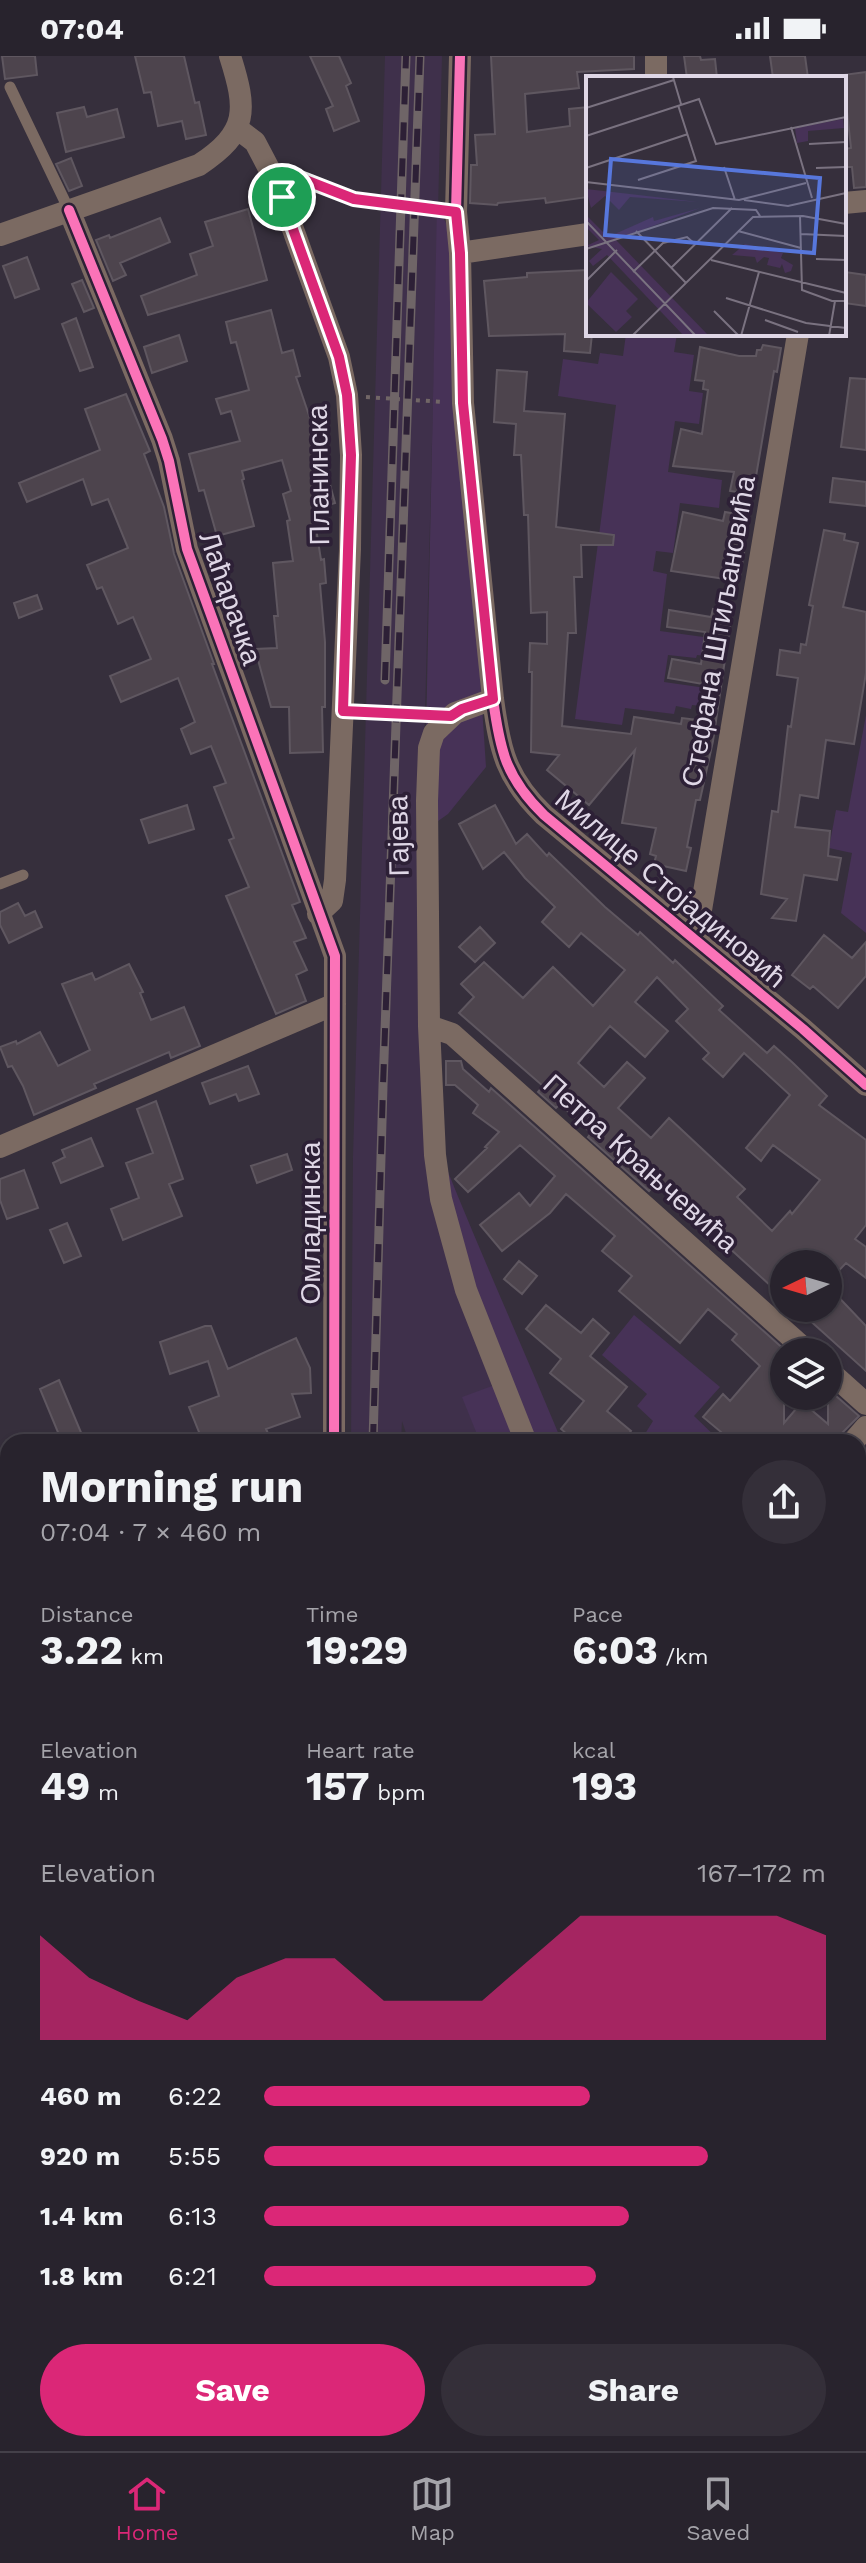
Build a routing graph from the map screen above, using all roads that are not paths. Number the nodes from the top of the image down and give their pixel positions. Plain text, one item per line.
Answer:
1 (230, 56) edge
2 (460, 56) edge
3 (10, 87) dead end
4 (238, 129) junction
5 (866, 201) edge
6 (846, 203) edge
7 (69, 210) junction
8 (586, 234) edge
9 (0, 235) edge
10 (460, 253) junction
11 (798, 336) edge
12 (493, 699) junction
13 (23, 875) dead end
14 (0, 884) edge
15 (318, 914) junction
16 (692, 937) junction
17 (335, 1004) junction
18 (429, 1026) junction
19 (866, 1085) edge
20 (0, 1147) edge
21 (792, 1338) edge
22 (842, 1383) edge
23 (866, 1404) edge
24 (334, 1434) edge
25 (523, 1434) edge

1 - 4 street
2 - 10 street
3 - 7 lane, Лаћарачка
4 - 7 street
4 - 15 street, Планинска
5 - 6 street
7 - 9 street
7 - 15 street, Лаћарачка
8 - 10 street
10 - 12 street
11 - 16 street, Стефана Штиљановића
12 - 16 street, Милице Стојадиновић
12 - 18 street, Гајева
13 - 14 lane
15 - 17 street, Лаћарачка
16 - 19 street, Милице Стојадиновић
17 - 20 street
17 - 24 street, Омладинска
18 - 21 street, Петра Крањчевића
18 - 25 street, Гајева
22 - 23 street

